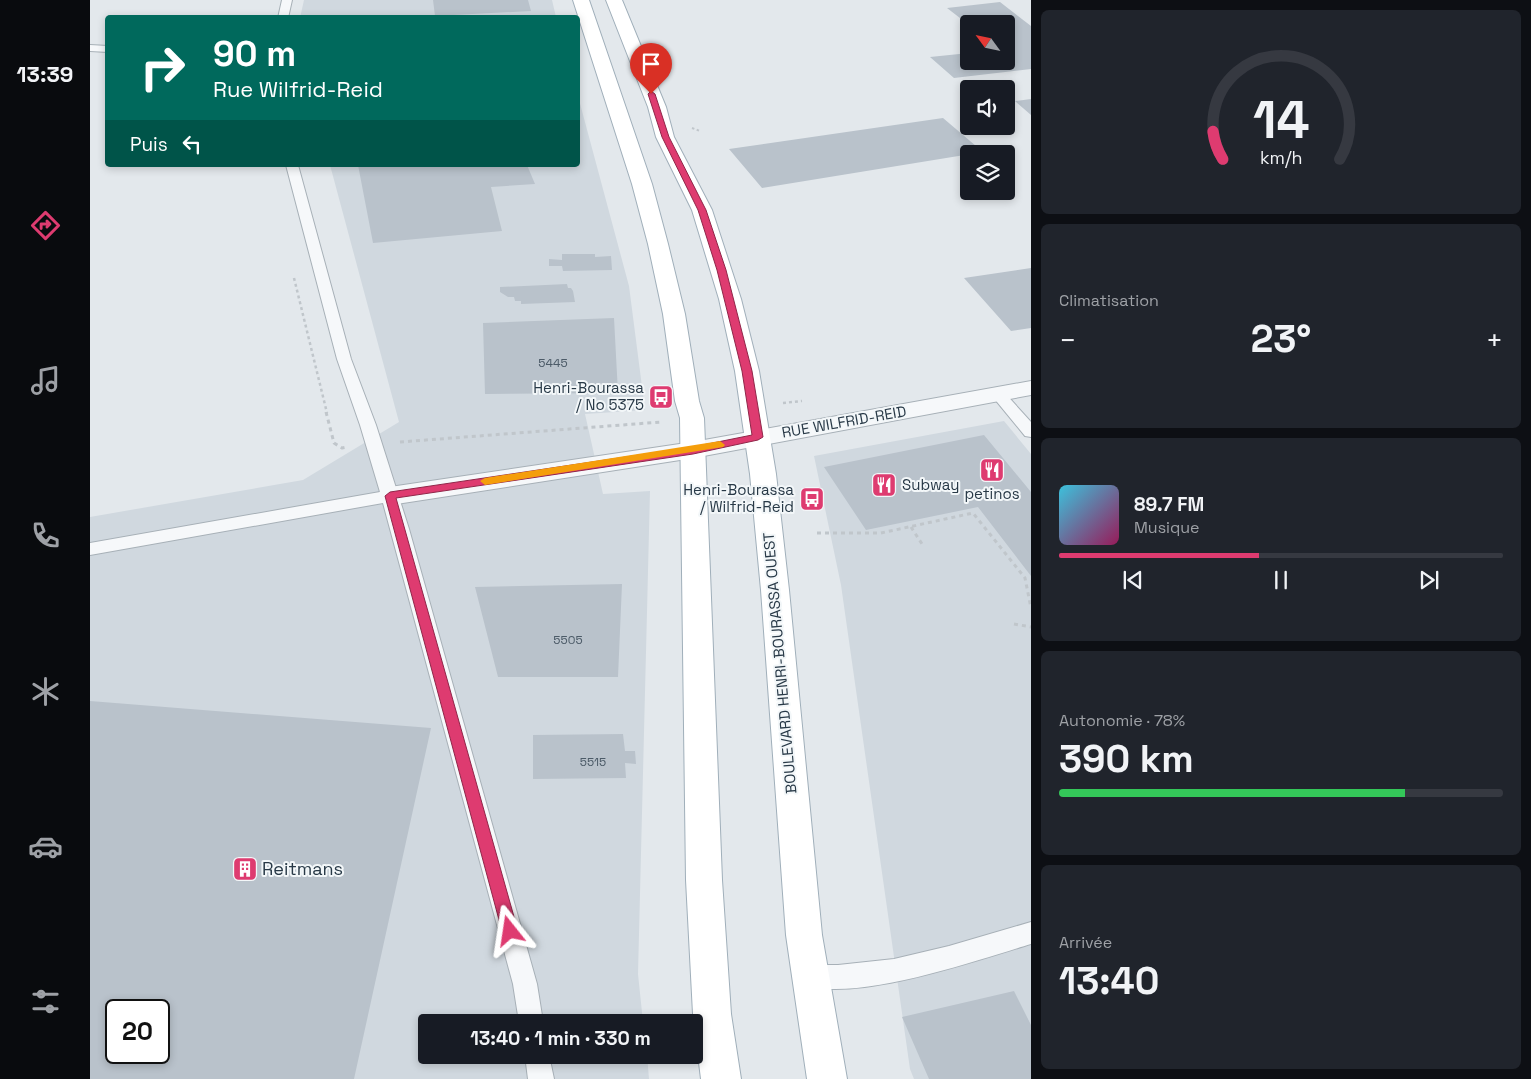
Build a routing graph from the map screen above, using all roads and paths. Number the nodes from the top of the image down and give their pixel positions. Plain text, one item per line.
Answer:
1 (287, 0) edge
2 (581, 0) edge
3 (614, 0) edge
4 (284, 15) edge
5 (90, 48) edge
6 (105, 49) edge
7 (293, 167) edge
8 (314, 366) dead end
9 (1031, 388) edge
10 (998, 394) junction
11 (664, 421) dead end
12 (1031, 432) edge
13 (758, 437) junction
14 (400, 442) dead end
15 (334, 443) dead end
16 (693, 450) junction
17 (390, 496) junction
18 (912, 527) junction
19 (817, 534) dead end
20 (922, 544) dead end
21 (90, 549) edge
22 (1031, 608) edge
23 (1014, 624) dead end
24 (1031, 627) edge
25 (1031, 933) edge
26 (810, 976) junction
27 (530, 1014) edge
28 (538, 1064) edge
29 (541, 1079) edge
30 (721, 1079) edge
31 (828, 1079) edge

1 - 4 lane
2 - 16 main road
3 - 13 main road, BOULEVARD HENRI-BOURASSA OUEST
5 - 6 lane
7 - 17 lane
8 - 15 path
9 - 10 street, RUE WILFRID-REID
10 - 12 lane
10 - 13 street, RUE WILFRID-REID
11 - 14 path
13 - 16 street, RUE WILFRID-REID
13 - 26 main road, BOULEVARD HENRI-BOURASSA OUEST
16 - 17 street, RUE WILFRID-REID
16 - 30 main road
17 - 21 lane
17 - 27 lane
18 - 19 path
18 - 20 path
18 - 22 path
23 - 24 path
25 - 26 lane
26 - 31 main road, BOULEVARD HENRI-BOURASSA OUEST
28 - 29 lane

